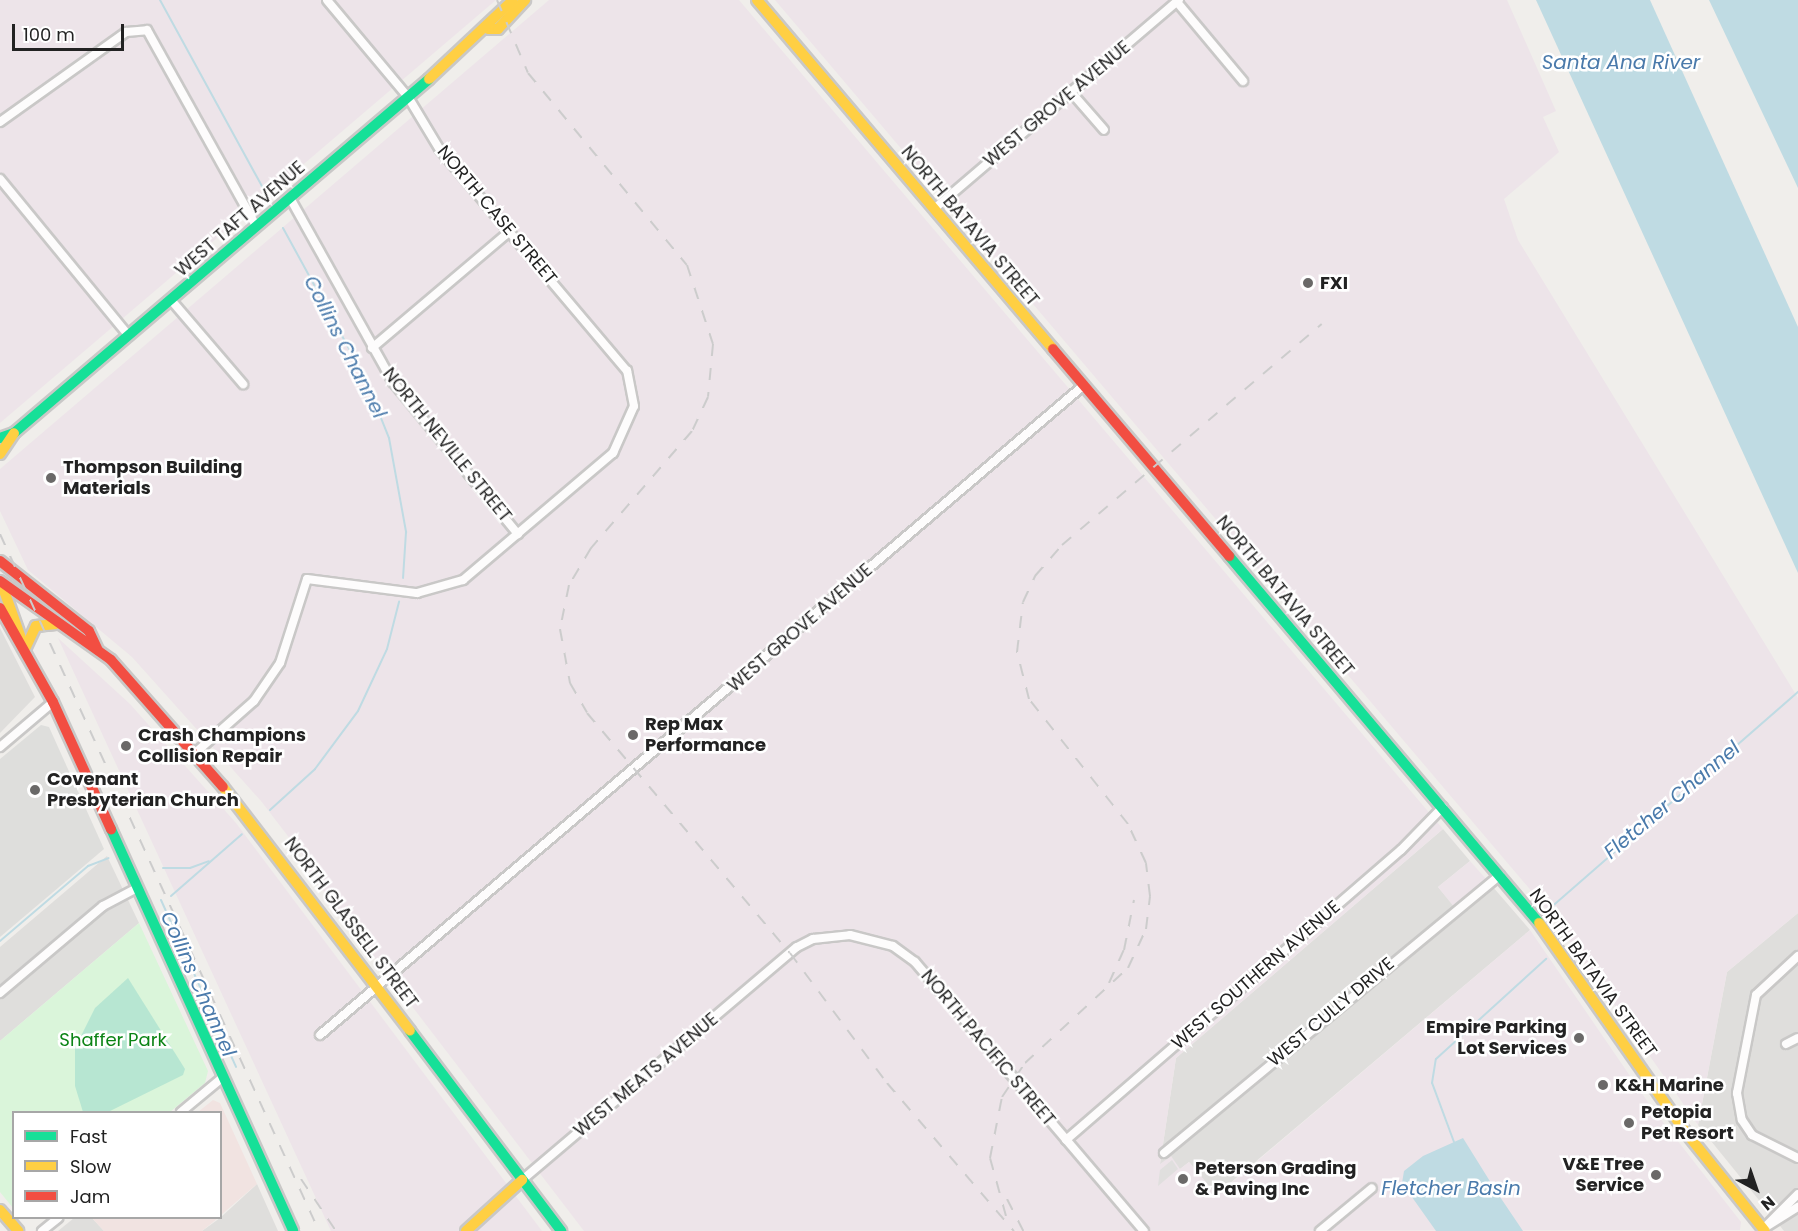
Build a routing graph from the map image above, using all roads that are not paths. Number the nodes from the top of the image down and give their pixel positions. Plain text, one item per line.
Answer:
1 (327, 0) edge
2 (513, 0) edge
3 (525, 0) edge
4 (758, 0) edge
5 (1178, 1) edge
6 (488, 29) junction
7 (1243, 81) dead end
8 (1071, 92) junction
9 (408, 97) junction
10 (0, 122) edge
11 (1104, 130) dead end
12 (0, 179) edge
13 (290, 198) junction
14 (934, 208) junction
15 (256, 226) junction
16 (510, 231) junction
17 (171, 300) junction
18 (129, 336) junction
19 (372, 348) junction
20 (243, 384) dead end
21 (1083, 385) junction
22 (14, 433) junction
23 (0, 438) edge
24 (0, 454) edge
25 (518, 534) junction
26 (0, 561) edge
27 (0, 580) edge
28 (0, 608) edge
29 (57, 624) junction
30 (23, 643) junction
31 (99, 650) junction
32 (53, 702) junction
33 (0, 747) edge
34 (194, 754) junction
35 (1443, 807) junction
36 (1500, 875) junction
37 (137, 888) junction
38 (1798, 956) edge
39 (770, 969) joint
40 (381, 988) junction
41 (0, 993) edge
42 (320, 1035) dead end
43 (1798, 1038) edge
44 (1786, 1044) dead end
45 (222, 1078) junction
46 (183, 1111) edge
47 (1066, 1140) junction
48 (1164, 1153) dead end
49 (1798, 1158) edge
50 (522, 1180) junction
51 (1372, 1188) dead end
52 (1798, 1194) edge
53 (1798, 1207) edge
54 (1, 1212) edge
55 (57, 1219) edge
56 (1763, 1230) edge
57 (18, 1231) edge
58 (42, 1231) edge
59 (293, 1231) edge
60 (466, 1231) edge
61 (561, 1231) edge
62 (1143, 1231) edge
63 (1320, 1231) edge

1 - 9 street, NORTH CASE STREET
2 - 6 main road, WEST TAFT AVENUE
3 - 6 main road, WEST TAFT AVENUE
4 - 14 main road, NORTH BATAVIA STREET
5 - 7 street
5 - 8 street, WEST GROVE AVENUE
6 - 9 main road, WEST TAFT AVENUE
8 - 11 street
8 - 14 street, WEST GROVE AVENUE
9 - 13 main road, WEST TAFT AVENUE
9 - 16 street, NORTH CASE STREET
10 - 15 street
12 - 18 street
13 - 15 main road, WEST TAFT AVENUE
13 - 19 street, NORTH NEVILLE STREET
14 - 21 main road, NORTH BATAVIA STREET
15 - 17 main road, WEST TAFT AVENUE
16 - 19 street
16 - 25 street, NORTH CASE STREET
17 - 18 main road, WEST TAFT AVENUE
17 - 20 street
18 - 22 main road, WEST TAFT AVENUE
19 - 25 street, NORTH NEVILLE STREET
21 - 35 main road, NORTH BATAVIA STREET
21 - 40 street, WEST GROVE AVENUE
22 - 23 main road, WEST TAFT AVENUE
22 - 24 main road, WEST TAFT AVENUE
25 - 34 street
26 - 31 main road, NORTH GLASSELL STREET
27 - 29 main road, NORTH GLASSELL STREET
27 - 30 main road
28 - 30 main road
29 - 30 main road
29 - 31 main road, NORTH GLASSELL STREET
30 - 32 main road
31 - 34 main road, NORTH GLASSELL STREET
32 - 33 street
32 - 37 main road
34 - 40 main road, NORTH GLASSELL STREET
35 - 36 main road, NORTH BATAVIA STREET
35 - 47 street, WEST SOUTHERN AVENUE
36 - 48 street, WEST CULLY DRIVE
36 - 56 main road, NORTH BATAVIA STREET
37 - 41 street
37 - 45 main road
38 - 49 street
39 - 47 street, NORTH PACIFIC STREET
39 - 50 street, WEST MEATS AVENUE
40 - 42 street, WEST GROVE AVENUE
40 - 50 main road, NORTH GLASSELL STREET
43 - 44 street
45 - 46 street
45 - 59 main road
47 - 62 street, NORTH PACIFIC STREET
50 - 60 main road
50 - 61 main road, NORTH GLASSELL STREET
51 - 63 street
52 - 56 street
53 - 56 street
54 - 57 main road
55 - 58 street

